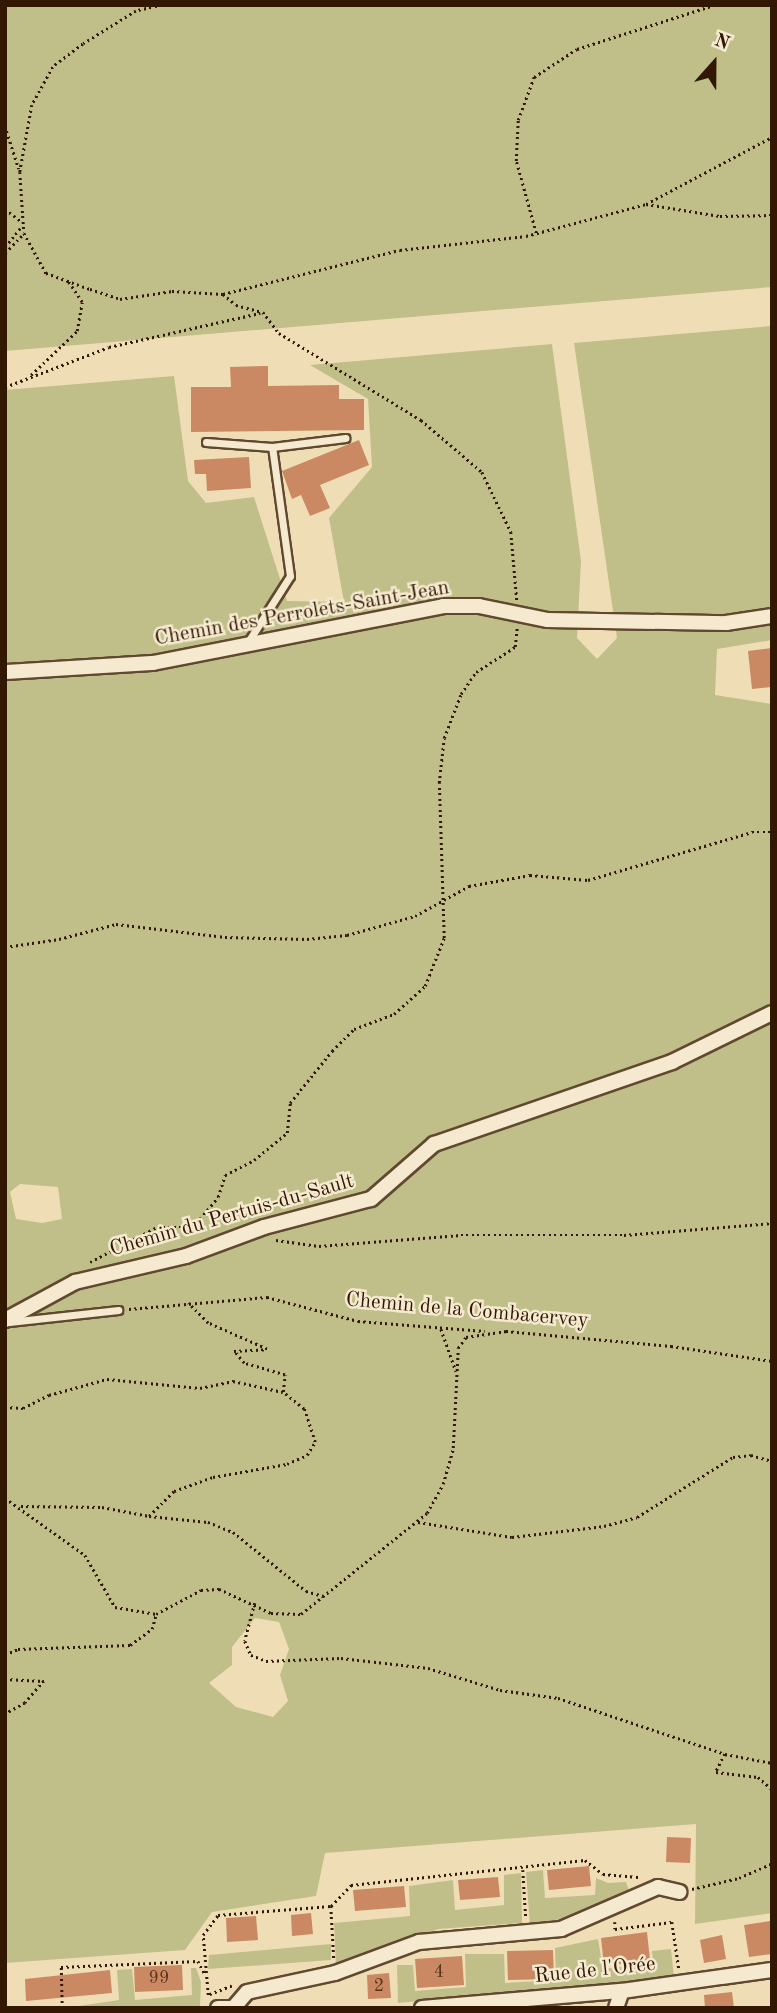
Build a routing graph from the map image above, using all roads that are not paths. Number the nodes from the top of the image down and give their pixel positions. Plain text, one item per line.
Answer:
1 (345, 438) dead end
2 (206, 442) dead end
3 (272, 447) junction
4 (772, 616) edge
5 (248, 642) junction
6 (5, 673) edge
7 (772, 1013) edge
8 (118, 1310) road end
9 (5, 1321) edge
10 (679, 1892) road end
11 (772, 1970) edge
12 (622, 1991) junction
13 (237, 2007) edge
14 (218, 2008) edge
15 (422, 2008) edge
16 (616, 2008) edge

1 - 3 lane
2 - 3 lane
3 - 5 lane
4 - 5 street, Chemin des Perrolets-Saint-Jean
5 - 6 street, Chemin des Perrolets-Saint-Jean
7 - 9 street, Chemin du Pertuis-du-Sault
8 - 9 lane, Chemin du Pertuis-du-Sault
10 - 13 street
11 - 12 street, Rue de l'Orée
12 - 15 street, Rue de l'Orée
12 - 16 street
13 - 14 street

